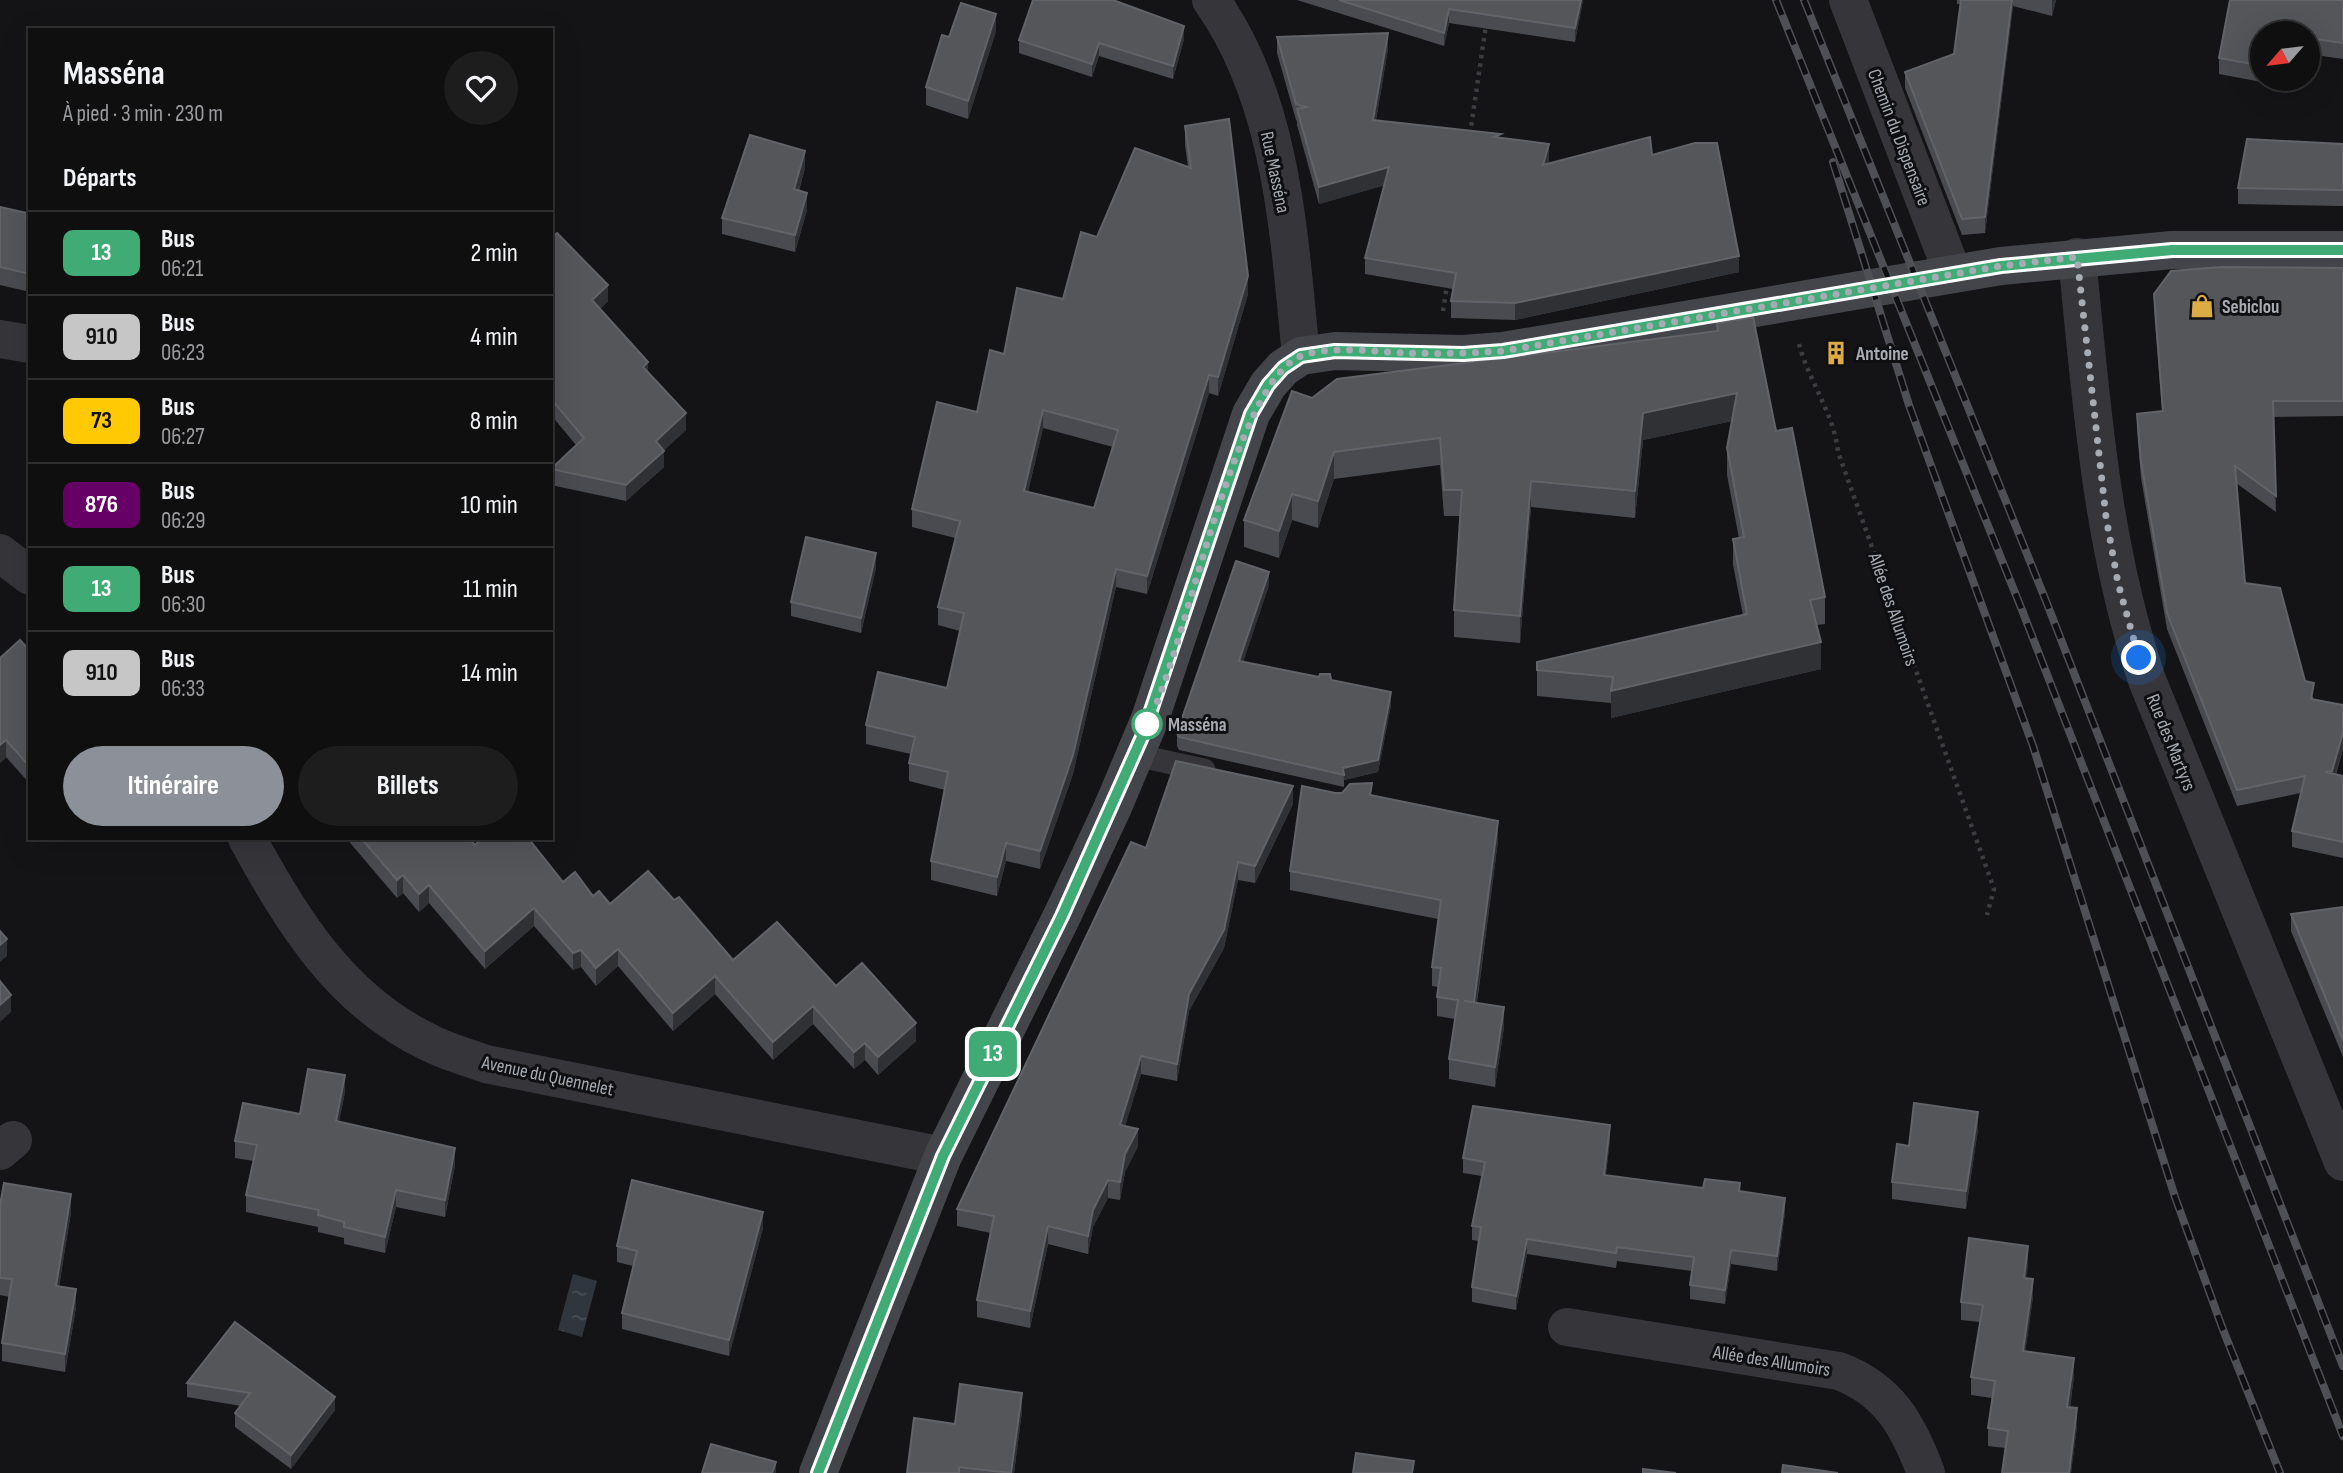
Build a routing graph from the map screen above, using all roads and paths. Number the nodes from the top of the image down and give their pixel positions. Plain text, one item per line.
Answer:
1 (1211, 0) edge
2 (1848, 0) edge
3 (1488, 14) edge
4 (1470, 136) edge
5 (2343, 250) edge
6 (2077, 257) junction
7 (1449, 272) edge
8 (1953, 274) junction
9 (1788, 303) junction
10 (0, 339) edge
11 (28, 344) edge
12 (1437, 353) junction
13 (1301, 356) junction
14 (0, 553) edge
15 (28, 574) edge
16 (1135, 755) junction
17 (1229, 775) edge
18 (248, 840) edge
19 (1987, 915) dead end
20 (943, 1156) junction
21 (2343, 1163) edge
22 (1567, 1328) dead end
23 (818, 1473) edge
24 (1926, 1473) edge

1 - 13 street, Rue Masséna
2 - 8 street, Chemin du Dispensaire
3 - 4 path
5 - 6 street
6 - 8 street
6 - 21 street, Rue des Martyrs
7 - 12 path
8 - 9 street
9 - 12 street
9 - 19 path, Allée des Allumoirs
10 - 11 street
12 - 13 street
13 - 16 street
14 - 15 street
16 - 17 lane
16 - 20 street
18 - 20 street, Avenue du Quennelet
20 - 23 street
22 - 24 street, Allée des Allumoirs

